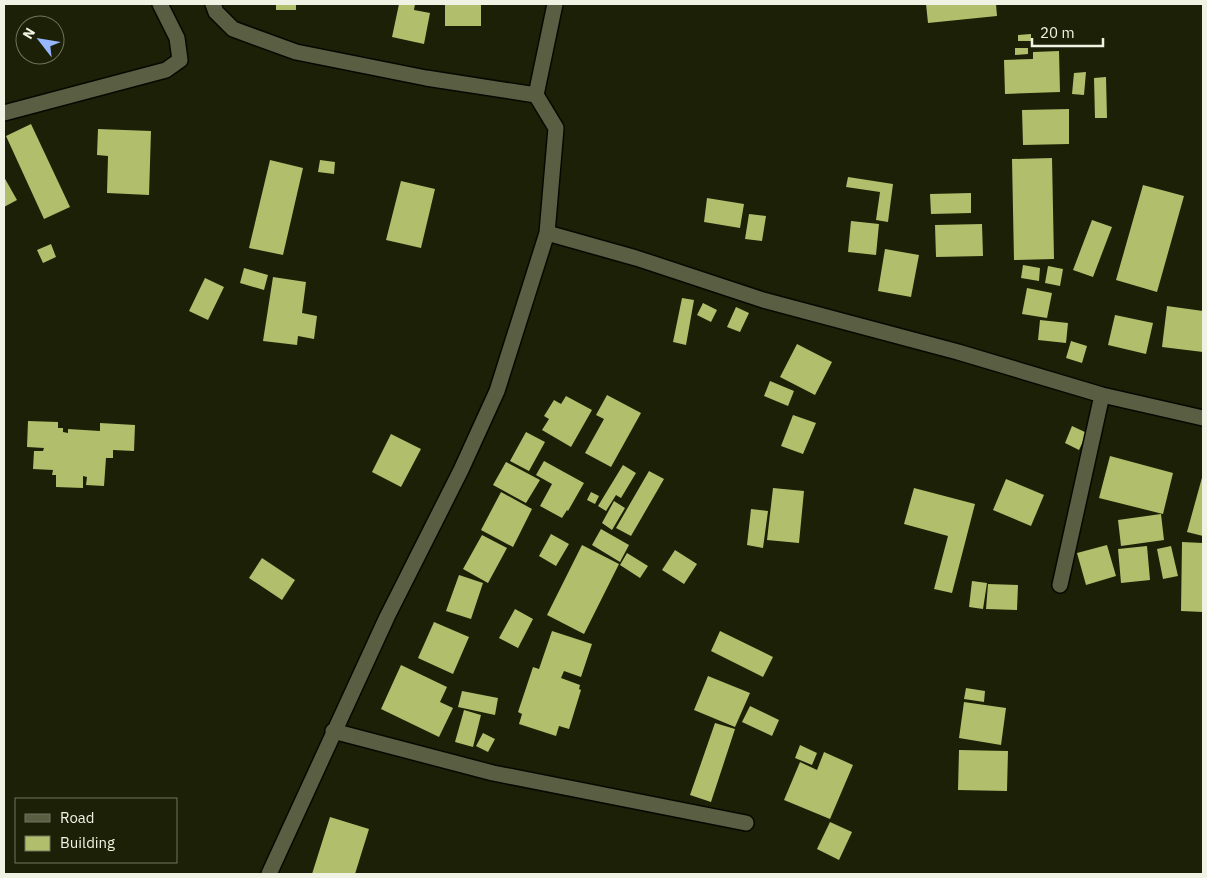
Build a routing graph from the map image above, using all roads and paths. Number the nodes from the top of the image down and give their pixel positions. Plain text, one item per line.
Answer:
1 (160, 4) edge
2 (213, 4) edge
3 (555, 4) edge
4 (536, 95) junction
5 (4, 113) edge
6 (547, 233) junction
7 (1102, 395) junction
8 (1203, 418) edge
9 (1060, 585) dead end
10 (333, 731) junction
11 (746, 823) dead end
12 (269, 874) edge

1 - 5 street
2 - 4 street
3 - 4 street
4 - 6 street
6 - 7 street
6 - 10 street
7 - 8 street
7 - 9 street
10 - 11 street
10 - 12 street

